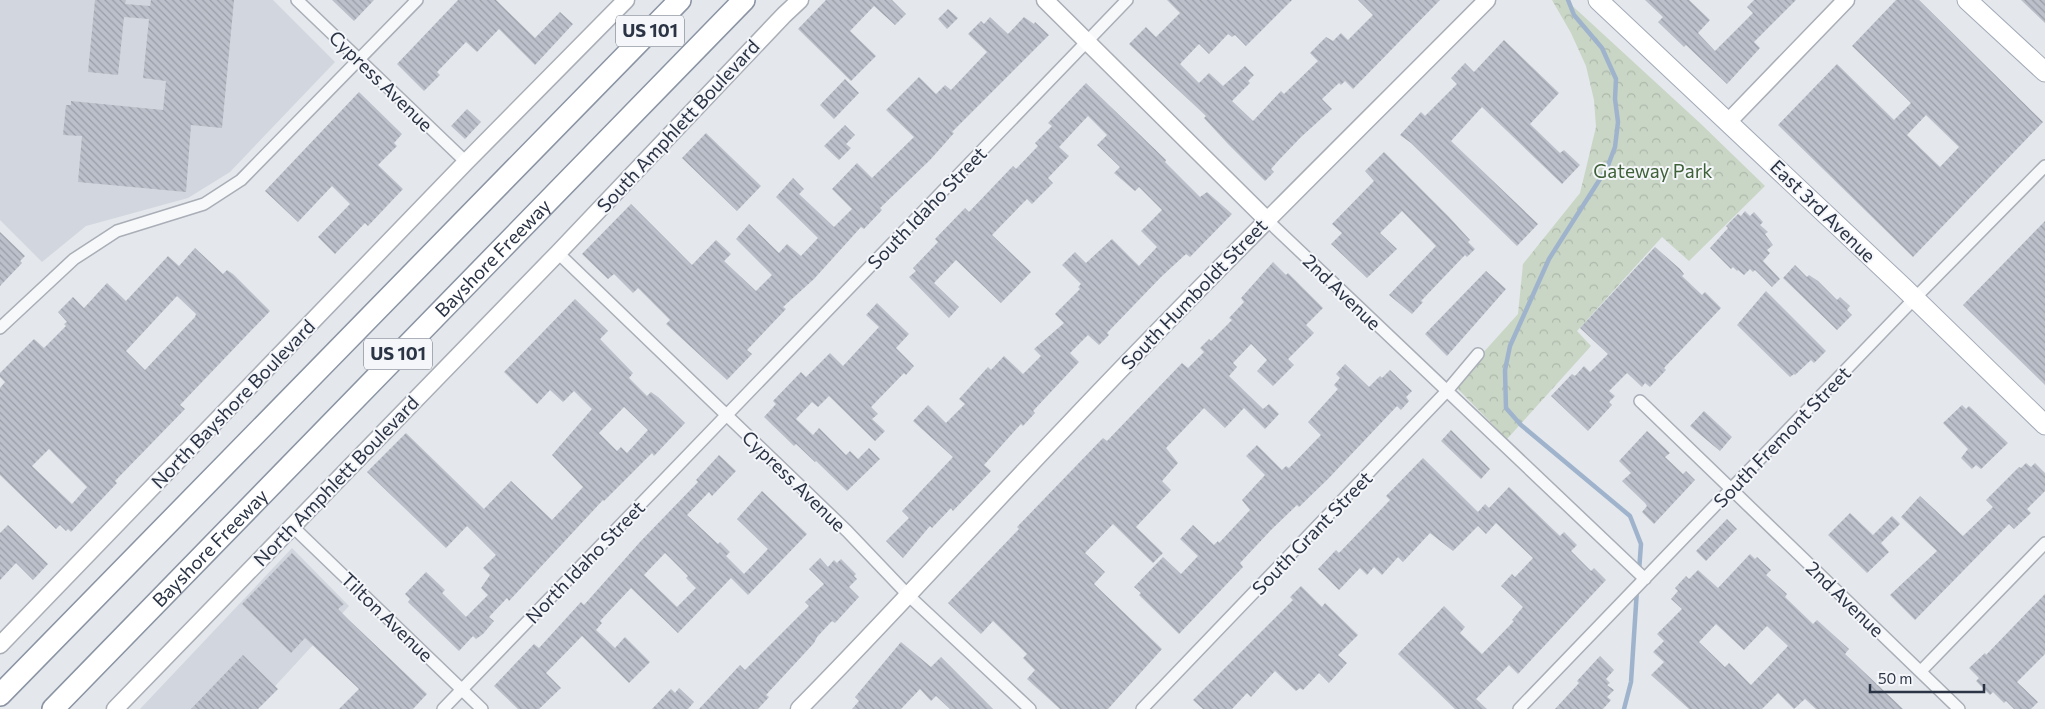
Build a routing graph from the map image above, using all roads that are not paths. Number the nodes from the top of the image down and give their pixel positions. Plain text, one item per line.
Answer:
1 (297, 0) edge
2 (417, 0) edge
3 (626, 0) edge
4 (666, 0) edge
5 (680, 0) edge
6 (744, 0) edge
7 (800, 0) edge
8 (1045, 0) edge
9 (1127, 0) edge
10 (1487, 0) edge
11 (1598, 0) edge
12 (1846, 0) edge
13 (1967, 0) edge
14 (1087, 42) junction
15 (359, 60) junction
16 (620, 62) junction
17 (2045, 72) edge
18 (1729, 121) junction
19 (466, 162) junction
20 (2045, 166) edge
21 (1266, 219) junction
22 (558, 253) junction
23 (1915, 298) junction
24 (0, 328) edge
25 (1478, 354) dead end
26 (1446, 392) junction
27 (1640, 401) dead end
28 (727, 416) junction
29 (2045, 425) edge
30 (1732, 490) junction
31 (292, 526) junction
32 (2045, 543) edge
33 (1644, 579) junction
34 (909, 596) junction
35 (0, 645) edge
36 (1921, 671) junction
37 (462, 690) junction
38 (0, 695) edge
39 (52, 709) edge
40 (115, 709) edge
41 (443, 709) edge
42 (482, 709) edge
43 (799, 709) edge
44 (1030, 709) edge
45 (1142, 709) edge
46 (1519, 709) edge
47 (1959, 709) edge

1 - 15 street, Cypress Avenue
2 - 15 street
3 - 19 street, North Bayshore Boulevard
4 - 16 highway
5 - 16 highway, US 101
6 - 39 highway, Bayshore Freeway / US 101
7 - 22 street, South Amphlett Boulevard
8 - 14 street, 2nd Avenue
9 - 14 street, South Idaho Street
10 - 21 street, South Humboldt Street
11 - 18 main road, East 3rd Avenue
12 - 18 street
13 - 17 main road
14 - 21 street, 2nd Avenue
14 - 28 street, South Idaho Street
15 - 19 street, Cypress Avenue
15 - 24 street
16 - 38 highway, US 101
18 - 23 main road, East 3rd Avenue
19 - 35 street, North Bayshore Boulevard
20 - 23 street, South Fremont Street
21 - 26 street, 2nd Avenue
21 - 34 street, South Humboldt Street
22 - 28 street, Cypress Avenue
22 - 31 street, North Amphlett Boulevard
23 - 29 main road, East 3rd Avenue
23 - 30 street, South Fremont Street
25 - 26 street, South Grant Street
26 - 33 street, 2nd Avenue
26 - 45 street, South Grant Street
27 - 30 street, 2nd Avenue
28 - 34 street, Cypress Avenue
28 - 37 street, North Idaho Street
30 - 33 street, South Fremont Street
30 - 36 street, 2nd Avenue
31 - 37 street, Tilton Avenue
31 - 40 street, North Amphlett Boulevard
32 - 36 street
33 - 46 street, South Fremont Street
34 - 43 street, South Humboldt Street
34 - 44 street, Cypress Avenue
36 - 47 street, 2nd Avenue
37 - 41 street, North Idaho Street
37 - 42 street, Tilton Avenue

